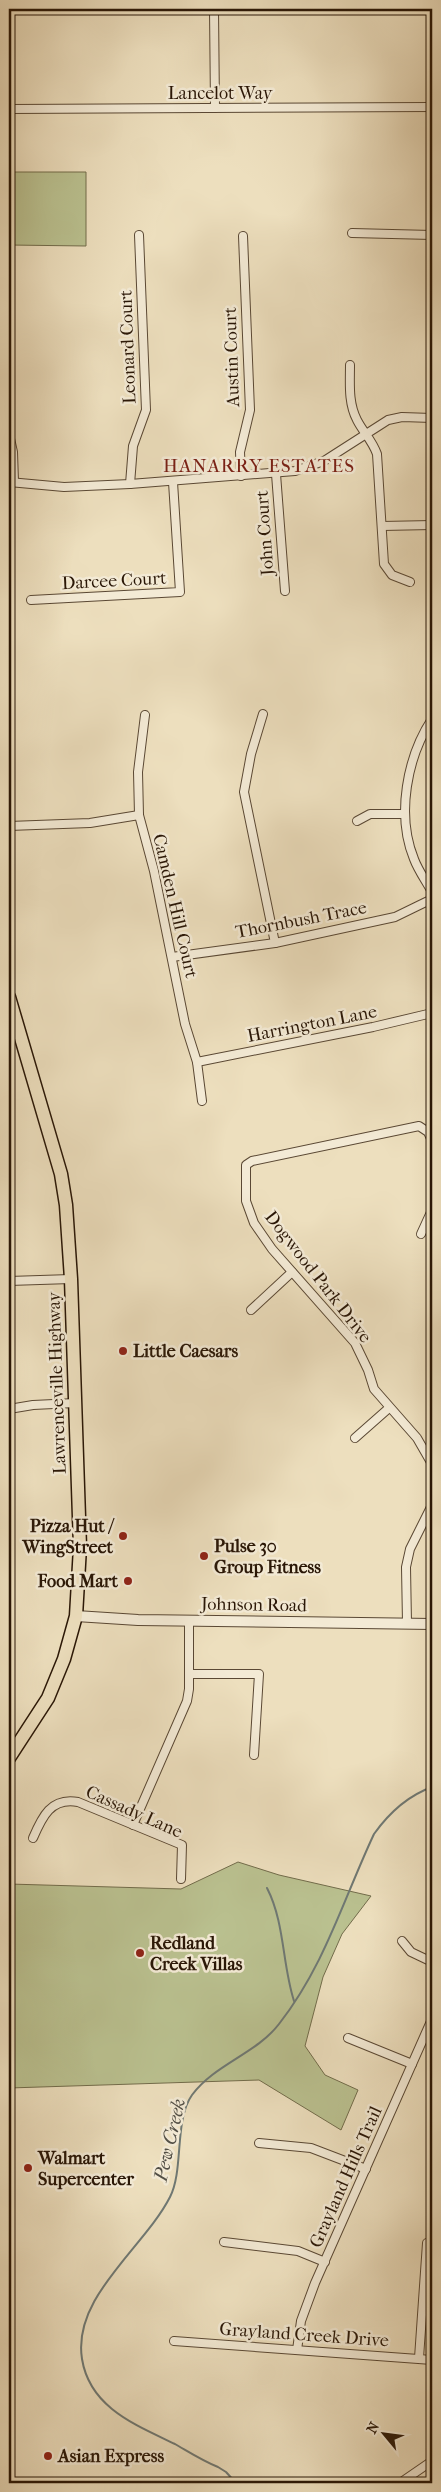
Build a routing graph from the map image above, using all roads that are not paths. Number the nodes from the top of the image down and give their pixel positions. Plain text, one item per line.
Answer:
1 (214, 9) edge
2 (432, 107) edge
3 (215, 108) junction
4 (9, 109) edge
5 (352, 233) dead end
6 (139, 235) dead end
7 (432, 235) edge
8 (243, 236) dead end
9 (350, 364) dead end
10 (432, 418) edge
11 (366, 432) junction
12 (9, 434) edge
13 (276, 474) junction
14 (241, 476) junction
15 (11, 482) edge
16 (173, 482) junction
17 (130, 484) junction
18 (432, 525) edge
19 (382, 526) junction
20 (410, 582) dead end
21 (284, 591) dead end
22 (31, 600) dead end
23 (263, 714) dead end
24 (145, 715) dead end
25 (432, 719) edge
26 (404, 814) junction
27 (139, 815) junction
28 (357, 821) dead end
29 (9, 826) edge
30 (432, 892) edge
31 (432, 899) edge
32 (275, 943) junction
33 (172, 957) junction
34 (9, 997) edge
35 (432, 1013) edge
36 (197, 1062) junction
37 (202, 1101) dead end
38 (432, 1141) edge
39 (432, 1210) edge
40 (421, 1234) dead end
41 (292, 1272) junction
42 (71, 1279) junction
43 (9, 1281) edge
44 (251, 1310) dead end
45 (75, 1404) junction
46 (389, 1408) junction
47 (9, 1409) edge
48 (355, 1438) dead end
49 (432, 1464) edge
50 (432, 1505) edge
51 (76, 1616) junction
52 (189, 1620) junction
53 (407, 1623) junction
54 (432, 1624) edge
55 (189, 1674) junction
56 (254, 1755) dead end
57 (9, 1758) edge
58 (134, 1825) junction
59 (33, 1838) dead end
60 (181, 1880) dead end
61 (402, 1941) dead end
62 (432, 1962) edge
63 (432, 2019) edge
64 (348, 2038) dead end
65 (412, 2064) junction
66 (259, 2142) dead end
67 (366, 2169) junction
68 (224, 2242) dead end
69 (427, 2243) dead end
70 (325, 2262) junction
71 (174, 2342) dead end
72 (297, 2350) junction
73 (419, 2358) junction
74 (432, 2360) edge
75 (432, 2461) edge
76 (400, 2483) edge

1 - 3 street
2 - 3 street, Lancelot Way
3 - 4 street, Lancelot Way
5 - 7 street
6 - 17 street, Leonard Court
8 - 14 street, Austin Court
9 - 11 street
10 - 11 street
11 - 13 street
11 - 19 street
12 - 15 street
13 - 14 street
13 - 21 street, John Court
14 - 16 street
15 - 17 street
16 - 17 street
16 - 22 street, Darcee Court
18 - 19 street
19 - 20 street
23 - 32 street
24 - 27 street, Camden Hill Court
25 - 26 street
26 - 28 street
26 - 30 street
27 - 29 street
27 - 33 street, Camden Hill Court
31 - 32 street, Thornbush Trace
32 - 33 street, Thornbush Trace
33 - 36 street, Camden Hill Court
34 - 42 main road, Lawrenceville Highway
35 - 36 street, Harrington Lane
36 - 37 street, Camden Hill Court
38 - 41 street, Dogwood Park Drive
39 - 40 street
41 - 44 street
41 - 46 street, Dogwood Park Drive
42 - 43 street
42 - 45 main road, Lawrenceville Highway
45 - 47 street
45 - 51 main road, Lawrenceville Highway
46 - 48 street
46 - 49 street, Dogwood Park Drive
50 - 53 street
51 - 52 street, Johnson Road
51 - 57 main road, Lawrenceville Highway
52 - 53 street, Johnson Road
52 - 55 street
53 - 54 street, Johnson Road
55 - 56 street
55 - 58 street
58 - 59 street, Cassady Lane
58 - 60 street, Cassady Lane
61 - 62 street
63 - 65 street, Grayland Hills Trail
64 - 65 street
65 - 67 street, Grayland Hills Trail
66 - 67 street
67 - 70 street, Grayland Hills Trail
68 - 70 street
69 - 73 street
70 - 72 street, Grayland Hills Trail
71 - 72 street, Grayland Creek Drive
72 - 73 street, Grayland Creek Drive
73 - 74 street, Grayland Creek Drive
75 - 76 street

